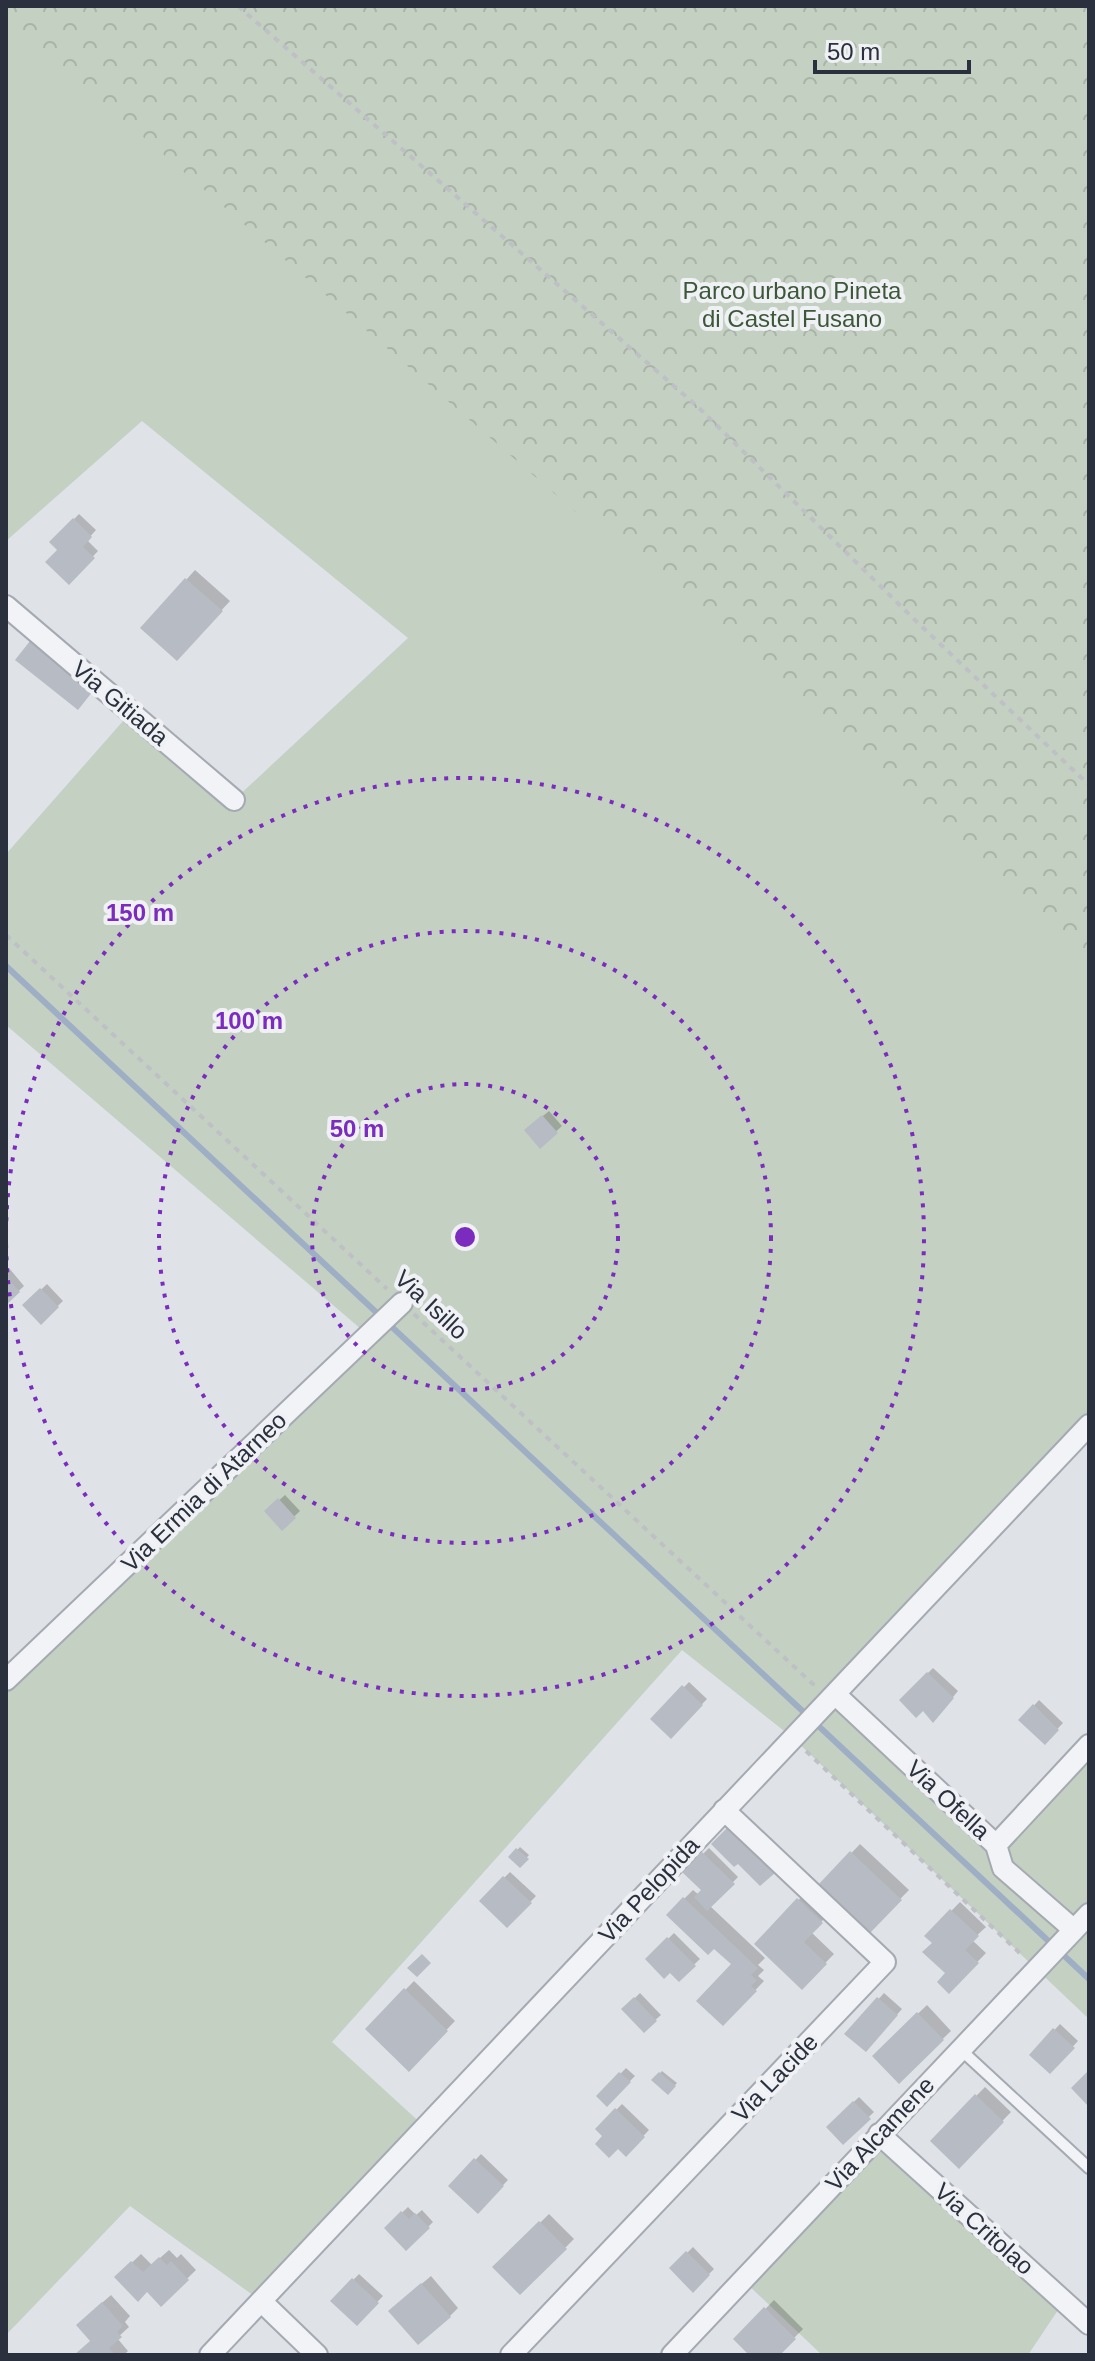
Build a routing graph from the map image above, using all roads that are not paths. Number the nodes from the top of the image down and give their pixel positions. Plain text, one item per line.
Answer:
1 (6, 606) edge
2 (234, 800) dead end
3 (402, 1303) road end
4 (1089, 1425) edge
5 (6, 1680) edge
6 (836, 1695) junction
7 (1089, 1745) edge
8 (724, 1810) junction
9 (996, 1845) junction
10 (1089, 1914) edge
11 (1073, 1929) junction
12 (960, 2049) junction
13 (879, 2134) junction
14 (1089, 2168) edge
15 (261, 2301) junction
16 (1089, 2324) edge
17 (210, 2355) edge
18 (317, 2355) edge
19 (511, 2355) edge
20 (672, 2355) edge

1 - 2 street, Via Gitiada
3 - 5 street, Via Ermia di Atarneo
4 - 6 street, Via Pelopida
6 - 8 street, Via Pelopida
6 - 9 street, Via Ofella
7 - 9 street, Via Ofella
8 - 15 street, Via Pelopida
8 - 19 street, Via Lacide
9 - 11 street
10 - 11 street, Via Alcamene
11 - 12 street, Via Alcamene
12 - 13 street, Via Alcamene
12 - 14 lane
13 - 16 street, Via Critolao
13 - 20 street, Via Alcamene
15 - 17 street, Via Pelopida
15 - 18 street

